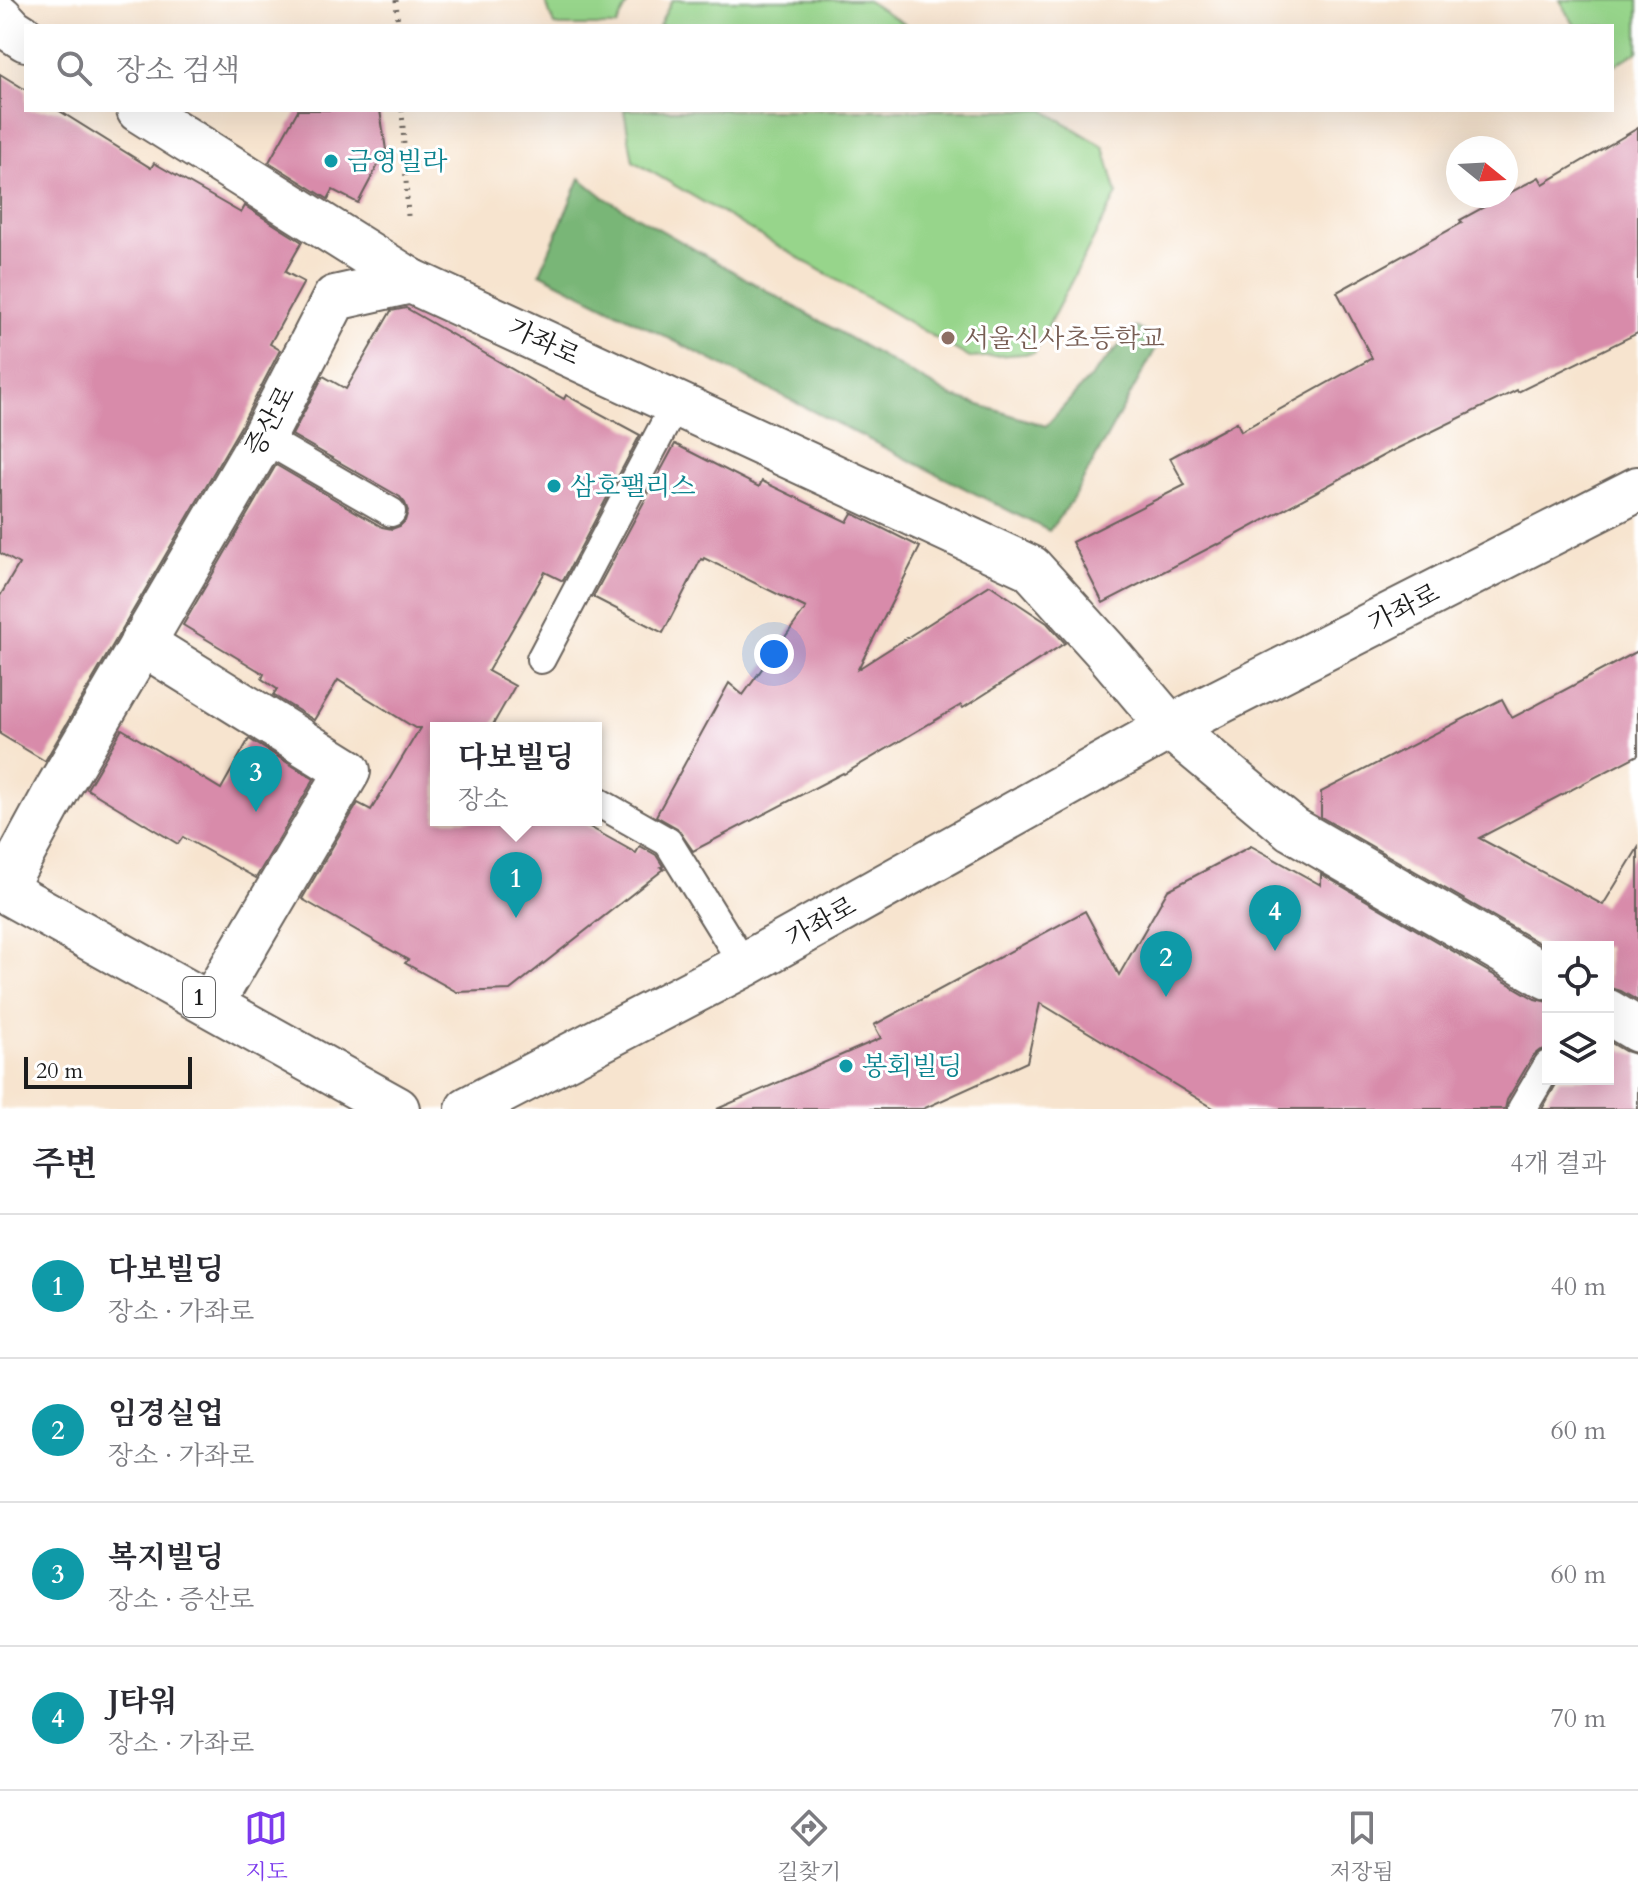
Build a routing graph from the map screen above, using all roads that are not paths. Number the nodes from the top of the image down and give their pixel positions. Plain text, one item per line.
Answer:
1 (0, 17) edge
2 (24, 38) edge
3 (142, 112) edge
4 (411, 281) junction
5 (676, 403) junction
6 (263, 438) junction
7 (1638, 489) edge
8 (391, 512) dead end
9 (142, 643) junction
10 (541, 659) dead end
11 (1170, 727) junction
12 (602, 804) edge
13 (2, 888) edge
14 (744, 965) junction
15 (1542, 974) edge
16 (211, 1004) junction
17 (1610, 1013) edge
18 (1638, 1030) edge
19 (1542, 1075) edge
20 (397, 1109) edge
21 (468, 1109) edge
22 (1522, 1109) edge

1 - 2 street
3 - 4 street
4 - 5 street, 가좌로
4 - 6 street, 증산로
5 - 10 lane
5 - 11 street, 가좌로
6 - 8 lane
6 - 9 street, 증산로
7 - 11 street, 가좌로
9 - 13 street, 증산로
9 - 16 street
11 - 14 street, 가좌로
11 - 15 street, 가좌로
12 - 14 lane
13 - 16 street, 증산로 / 1
14 - 21 street, 가좌로
16 - 20 street, 증산로 / 1
17 - 18 street
19 - 22 lane

